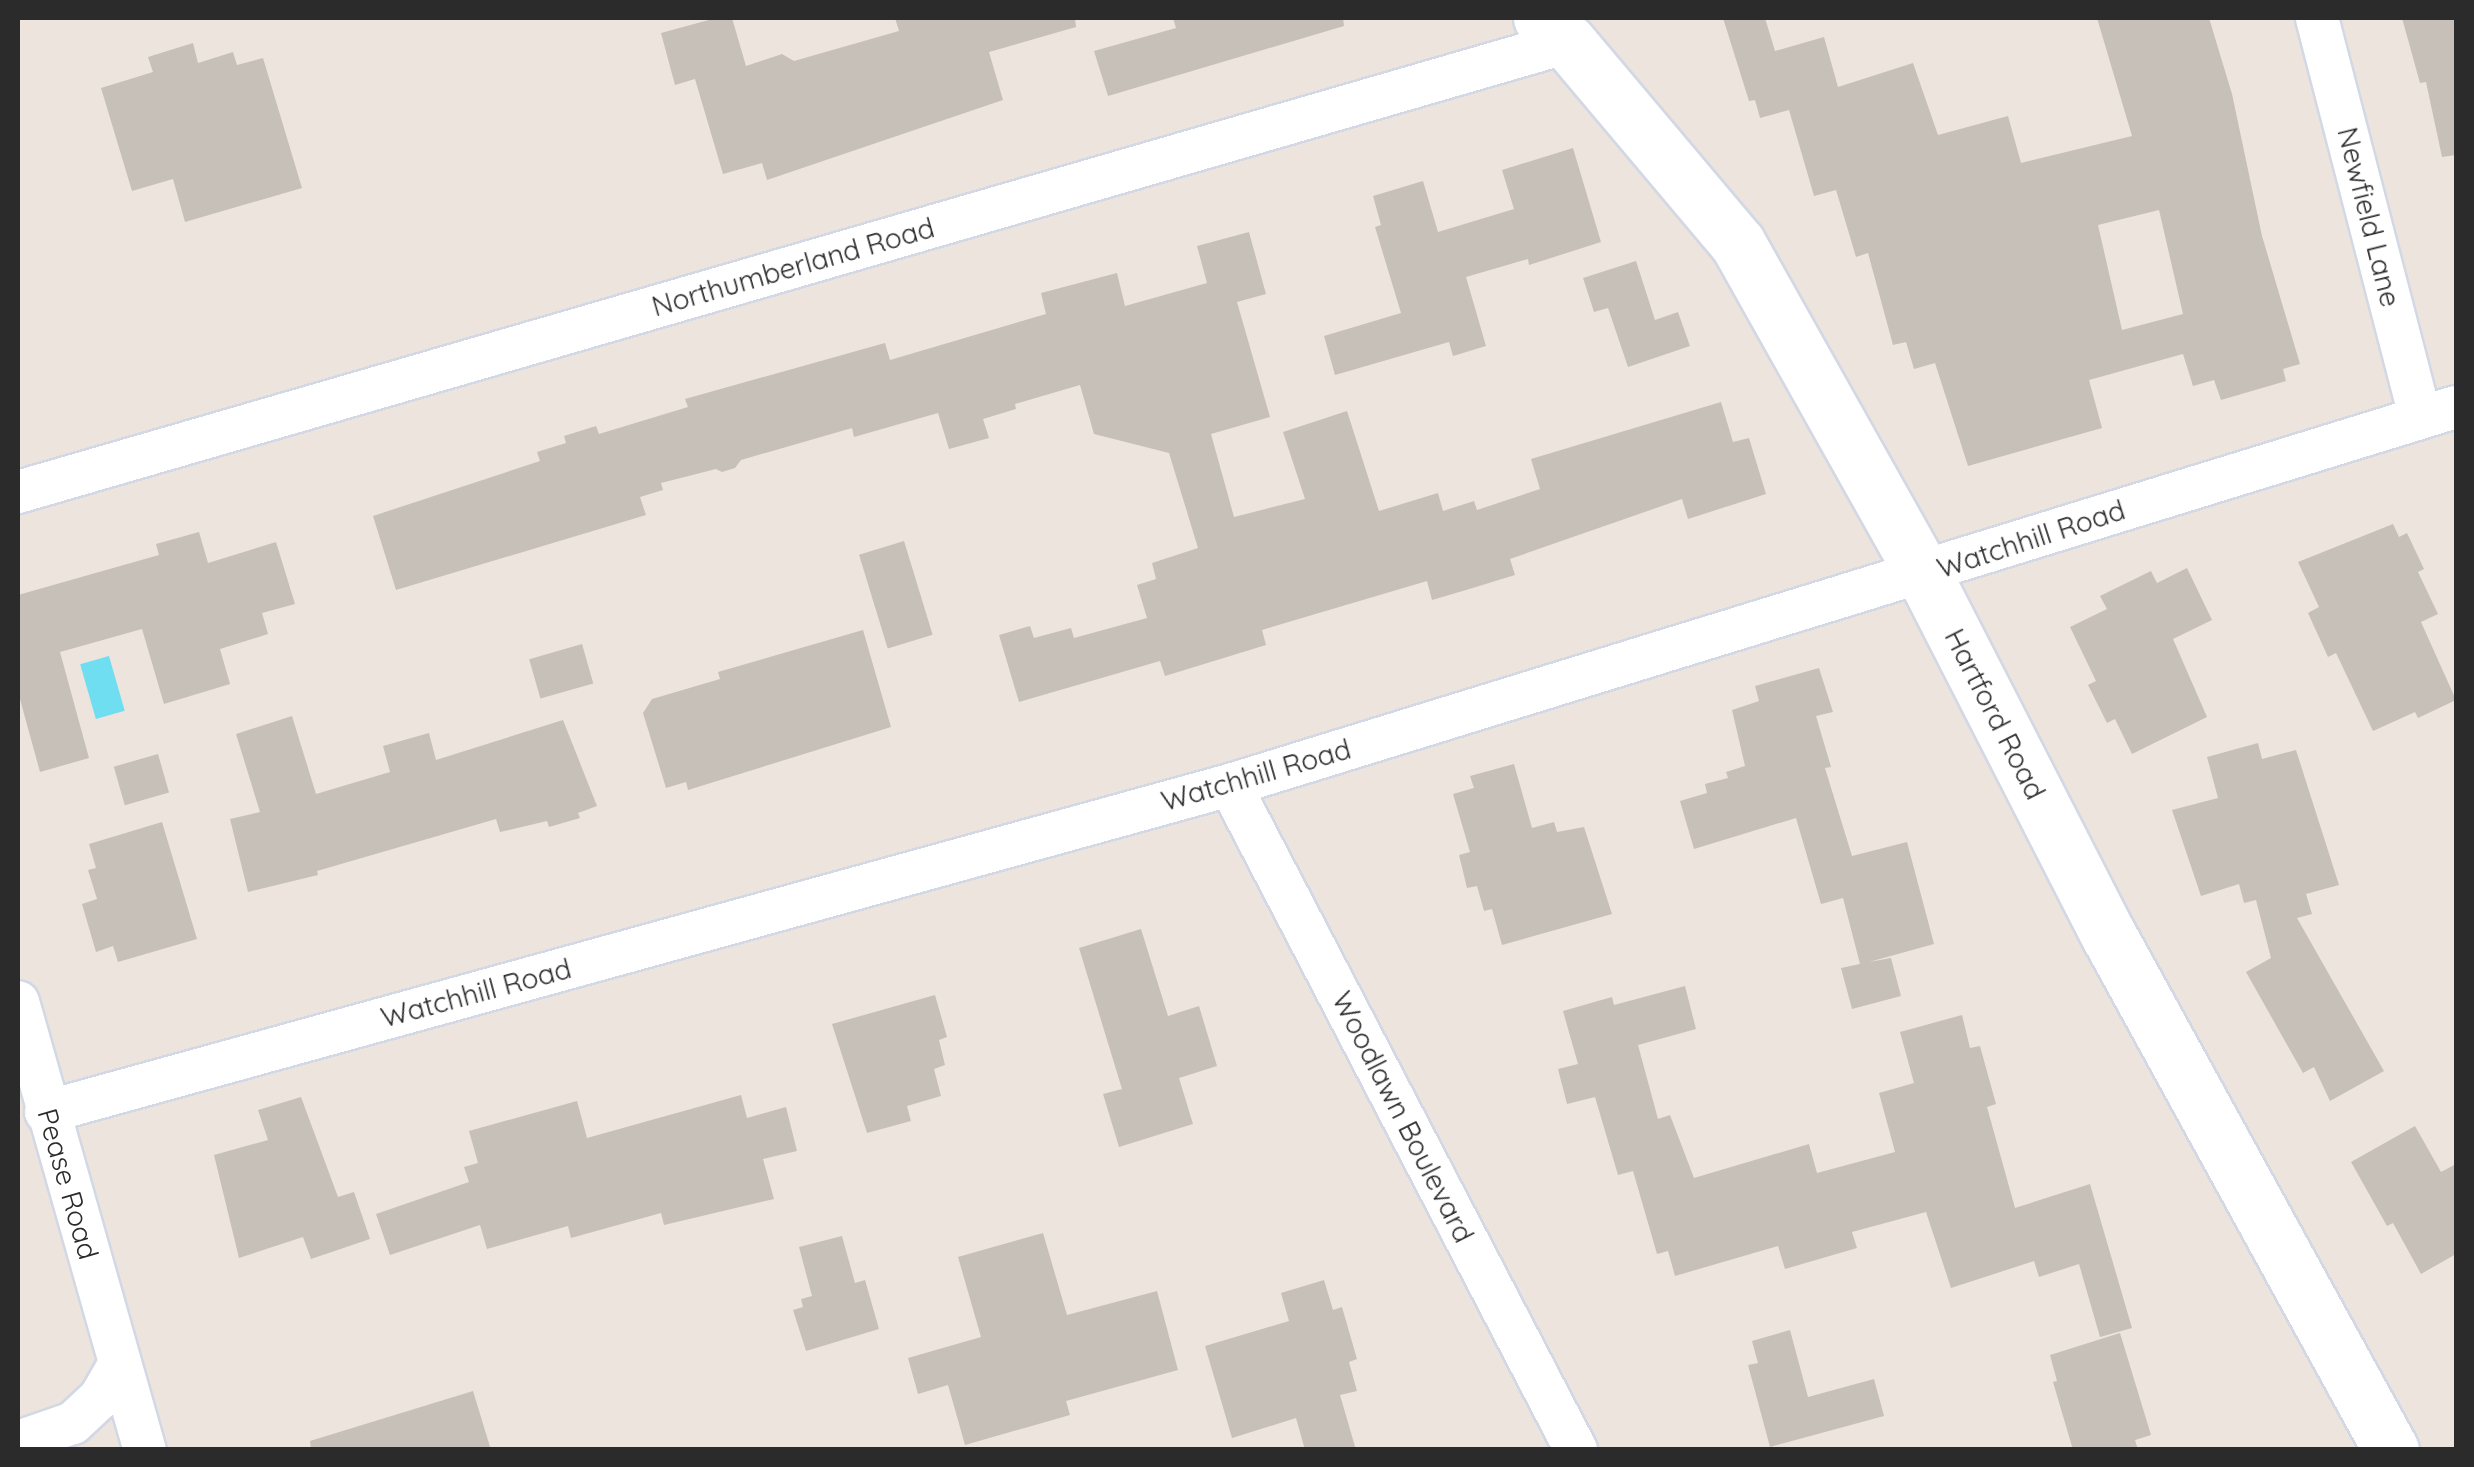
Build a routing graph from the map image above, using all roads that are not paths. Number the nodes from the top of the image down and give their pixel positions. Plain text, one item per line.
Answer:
1 (2317, 18) edge
2 (1555, 30) edge
3 (2438, 412) edge
4 (18, 492) edge
5 (1923, 573) junction
6 (1230, 784) junction
7 (18, 1002) edge
8 (46, 1112) junction
9 (120, 1364) junction
10 (18, 1442) edge
11 (145, 1450) edge
12 (1576, 1450) edge
13 (2391, 1450) edge

1 - 3 street, Newfield Lane
2 - 4 street, Northumberland Road
2 - 5 street, Hartford Road
3 - 5 street, Watchhill Road
5 - 6 street, Watchhill Road
5 - 13 street, Hartford Road
6 - 8 street, Watchhill Road
6 - 12 street, Woodlawn Boulevard
7 - 8 street, Pease Road
8 - 9 street, Pease Road
9 - 10 street
9 - 11 street, Pease Road

